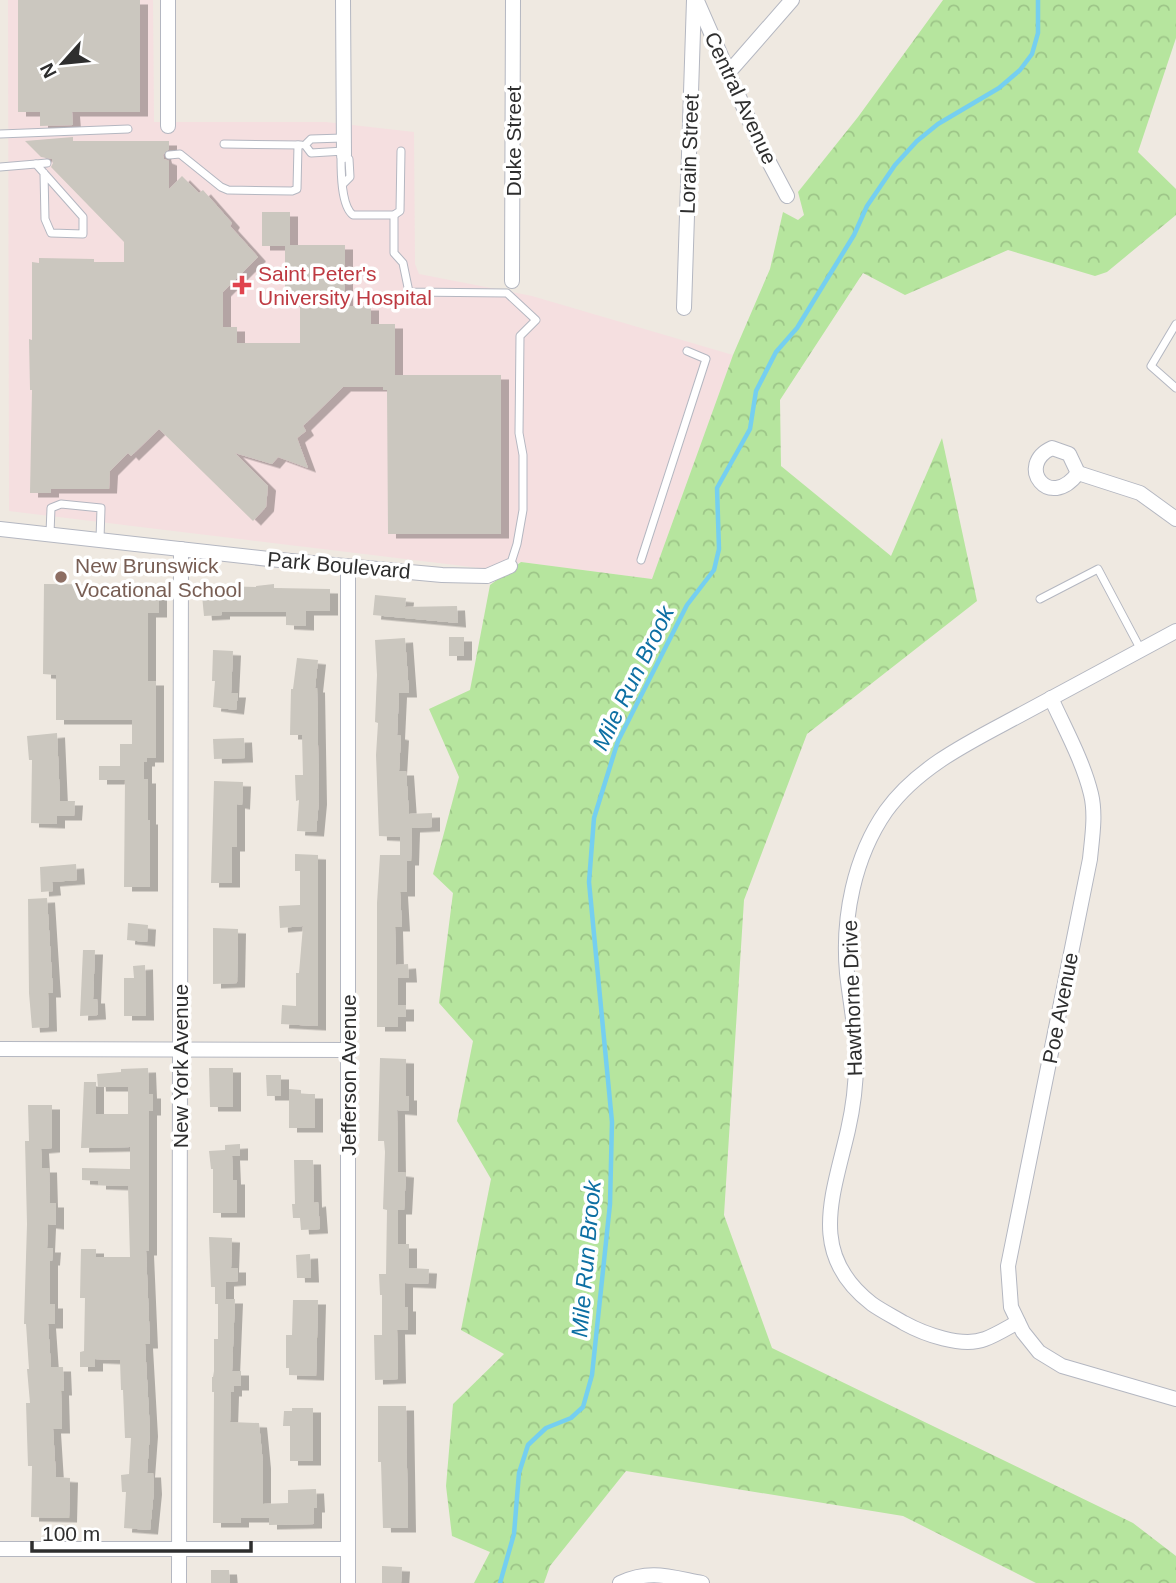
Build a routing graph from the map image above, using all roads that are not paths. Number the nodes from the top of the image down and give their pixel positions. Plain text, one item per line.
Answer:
1 (168, 0) edge
2 (343, 0) edge
3 (513, 0) edge
4 (695, 0) edge
5 (792, 0) edge
6 (729, 72) junction
7 (167, 126) dead end
8 (128, 129) dead end
9 (0, 134) edge
10 (223, 144) dead end
11 (301, 145) junction
12 (344, 148) junction
13 (401, 151) dead end
14 (169, 155) dead end
15 (47, 163) dead end
16 (36, 164) junction
17 (0, 167) edge
18 (44, 173) junction
19 (788, 196) dead end
20 (394, 215) junction
21 (510, 287) junction
22 (684, 308) dead end
23 (1176, 324) edge
24 (687, 351) dead end
25 (1176, 388) edge
26 (1078, 473) dead end
27 (1176, 519) edge
28 (0, 529) edge
29 (50, 533) junction
30 (100, 539) junction
31 (181, 549) junction
32 (641, 560) dead end
33 (510, 566) joint
34 (348, 567) junction
35 (1040, 599) dead end
36 (1176, 631) edge
37 (1141, 650) junction
38 (1051, 698) junction
39 (0, 1049) edge
40 (180, 1049) junction
41 (348, 1050) junction
42 (1018, 1322) junction
43 (1176, 1399) edge
44 (0, 1549) edge
45 (179, 1549) junction
46 (347, 1549) junction
47 (179, 1583) edge
48 (348, 1583) edge
49 (620, 1583) edge
50 (702, 1583) edge

1 - 7 street
2 - 12 street
3 - 21 street, Duke Street
4 - 6 street, Central Avenue
4 - 22 street, Lorain Street
5 - 6 street
6 - 19 street, Central Avenue
8 - 9 lane
10 - 11 lane
11 - 12 lane
11 - 12 lane
11 - 14 lane
12 - 20 lane
13 - 20 lane
15 - 16 lane
16 - 17 lane
16 - 18 lane
18 - 18 lane
20 - 21 lane
21 - 33 lane
23 - 25 lane
24 - 32 lane
26 - 27 street
28 - 29 street, Park Boulevard
29 - 30 street, Park Boulevard
29 - 30 lane
30 - 31 street, Park Boulevard
31 - 34 street, Park Boulevard
31 - 40 street, New York Avenue
33 - 34 street, Park Boulevard
34 - 41 street, Jefferson Avenue
35 - 37 lane
36 - 37 street, Hawthorne Drive
37 - 38 street, Hawthorne Drive
38 - 42 street, Poe Avenue
38 - 42 street, Hawthorne Drive
39 - 40 street
40 - 41 street
40 - 45 street, New York Avenue
41 - 46 street, Jefferson Avenue
42 - 43 street
44 - 45 street
45 - 46 street
45 - 47 street, New York Avenue
46 - 48 street, Jefferson Avenue
49 - 50 street

